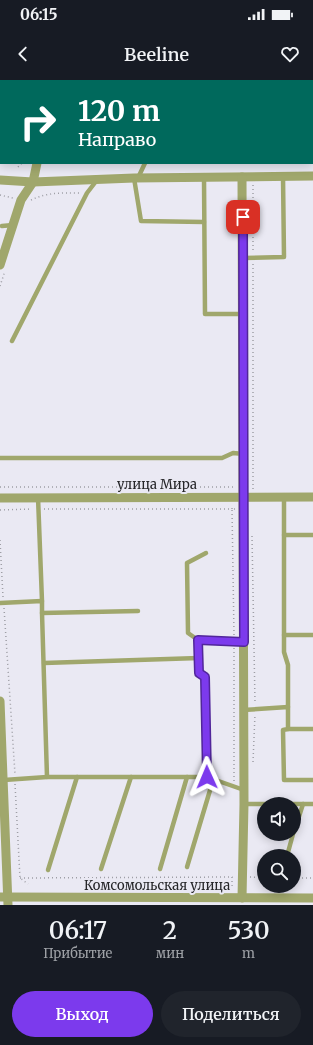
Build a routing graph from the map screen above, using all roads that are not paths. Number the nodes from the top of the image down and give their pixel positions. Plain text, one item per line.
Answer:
1 (37, 164) edge
2 (144, 164) edge
3 (283, 176) junction
4 (313, 176) edge
5 (204, 177) junction
6 (242, 177) junction
7 (136, 178) junction
8 (0, 180) edge
9 (97, 180) junction
10 (33, 182) junction
11 (204, 222) junction
12 (13, 225) junction
13 (2, 226) dead end
14 (243, 258) junction
15 (3, 267) edge
16 (243, 314) junction
17 (12, 341) dead end
18 (244, 454) junction
19 (0, 458) edge
20 (38, 497) junction
21 (0, 498) edge
22 (243, 498) junction
23 (284, 498) junction
24 (313, 498) edge
25 (284, 535) junction
26 (313, 535) edge
27 (206, 553) dead end
28 (42, 601) junction
29 (2, 602) edge
30 (138, 611) dead end
31 (42, 613) junction
32 (284, 635) junction
33 (313, 635) edge
34 (198, 640) junction
35 (244, 642) junction
36 (199, 658) junction
37 (44, 663) junction
38 (0, 701) edge
39 (288, 708) junction
40 (243, 710) junction
41 (313, 729) edge
42 (288, 730) junction
43 (47, 777) junction
44 (77, 777) junction
45 (131, 777) junction
46 (187, 777) junction
47 (209, 777) junction
48 (4, 780) junction
49 (313, 780) edge
50 (244, 790) junction
51 (244, 804) junction
52 (303, 804) junction
53 (313, 804) edge
54 (301, 810) edge
55 (187, 867) dead end
56 (101, 869) dead end
57 (160, 869) dead end
58 (48, 870) dead end
59 (242, 898) junction
60 (313, 898) edge
61 (5, 900) edge

1 - 10 street
2 - 7 lane
3 - 4 street
3 - 6 street
3 - 14 lane
5 - 6 street
5 - 7 street
5 - 11 lane
6 - 14 street
7 - 9 street
7 - 11 lane
8 - 10 street
9 - 10 street
9 - 17 lane
10 - 12 street
11 - 16 lane
12 - 13 lane
12 - 15 street
14 - 16 street
16 - 18 street
18 - 19 lane
18 - 22 street
20 - 21 street, улица Мира
20 - 22 street, улица Мира
20 - 28 lane
22 - 23 street, улица Мира
22 - 35 street
23 - 24 street, улица Мира
23 - 25 lane
25 - 26 lane
25 - 32 lane
27 - 34 lane
28 - 29 lane
28 - 31 lane
30 - 31 lane
31 - 37 lane
32 - 33 lane
32 - 39 lane
34 - 35 lane
34 - 36 lane
35 - 40 street
36 - 37 lane
36 - 47 lane
37 - 43 lane
38 - 48 street
39 - 40 lane
39 - 42 lane
40 - 50 street
41 - 42 lane
42 - 49 lane
43 - 44 lane
43 - 48 lane
44 - 45 lane
44 - 58 lane
45 - 46 lane
45 - 56 lane
46 - 47 lane
46 - 57 lane
47 - 50 lane
47 - 55 lane
48 - 61 street
50 - 51 street
51 - 52 lane
51 - 59 street
52 - 53 lane
52 - 54 lane
59 - 60 street, Комсомольская улица
59 - 61 street, Комсомольская улица

